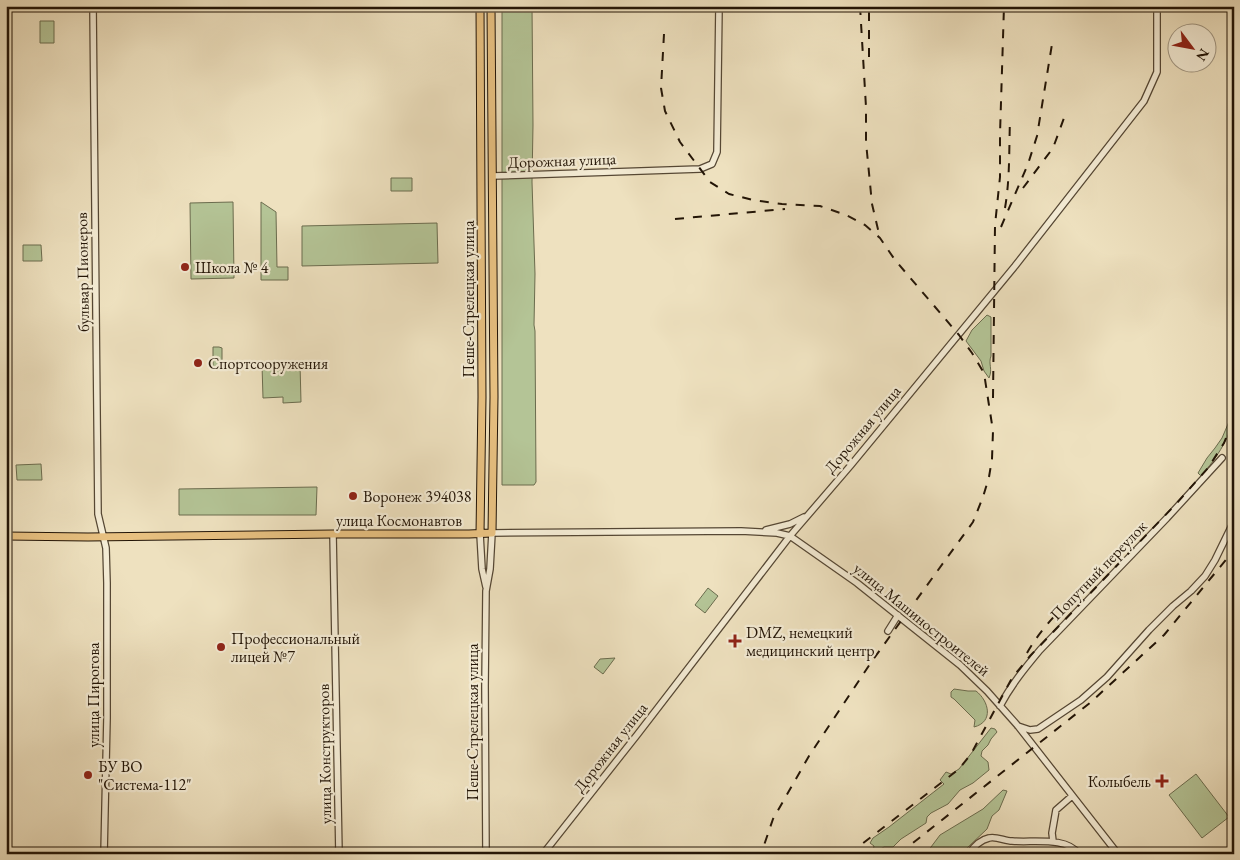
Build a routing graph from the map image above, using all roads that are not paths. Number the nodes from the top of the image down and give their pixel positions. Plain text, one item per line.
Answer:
1 (92, 6) edge
2 (480, 6) edge
3 (491, 6) edge
4 (719, 6) edge
5 (1157, 6) edge
6 (492, 176) junction
7 (1222, 458) dead end
8 (808, 514) junction
9 (1234, 521) edge
10 (761, 531) junction
11 (492, 533) junction
12 (333, 534) junction
13 (480, 534) junction
14 (6, 536) edge
15 (790, 536) junction
16 (103, 537) junction
17 (486, 591) junction
18 (898, 615) junction
19 (888, 631) dead end
20 (1000, 706) junction
21 (1018, 726) junction
22 (1072, 796) junction
23 (1053, 842) junction
24 (104, 854) edge
25 (339, 854) edge
26 (486, 854) edge
27 (543, 854) edge
28 (969, 854) edge
29 (1079, 854) edge
30 (1118, 854) edge

1 - 16 street, бульвар Пионеров
2 - 13 main road, Пеше-Стрелецкая улица
3 - 6 main road, Пеше-Стрелецкая улица
4 - 6 street, Дорожная улица
5 - 8 street, Дорожная улица
6 - 11 main road, Пеше-Стрелецкая улица
7 - 20 street, Попутный переулок
8 - 10 street
8 - 15 street, Дорожная улица
9 - 21 street
10 - 11 street, улица Космонавтов
10 - 15 street, улица Космонавтов
11 - 13 main road, улица Космонавтов
11 - 17 street, Пеше-Стрелецкая улица
12 - 13 main road, улица Космонавтов
12 - 16 main road, улица Космонавтов
12 - 25 street, улица Конструкторов
13 - 17 street, Пеше-Стрелецкая улица
14 - 16 main road, улица Космонавтов
15 - 18 street, улица Машиностроителей
15 - 27 street, Дорожная улица
16 - 24 street, улица Пирогова
17 - 26 street, Пеше-Стрелецкая улица
18 - 19 street
18 - 20 street, улица Машиностроителей
20 - 21 street, улица Машиностроителей
21 - 22 street, улица Машиностроителей
22 - 23 street
22 - 30 street, улица Машиностроителей
23 - 28 street
23 - 29 street

